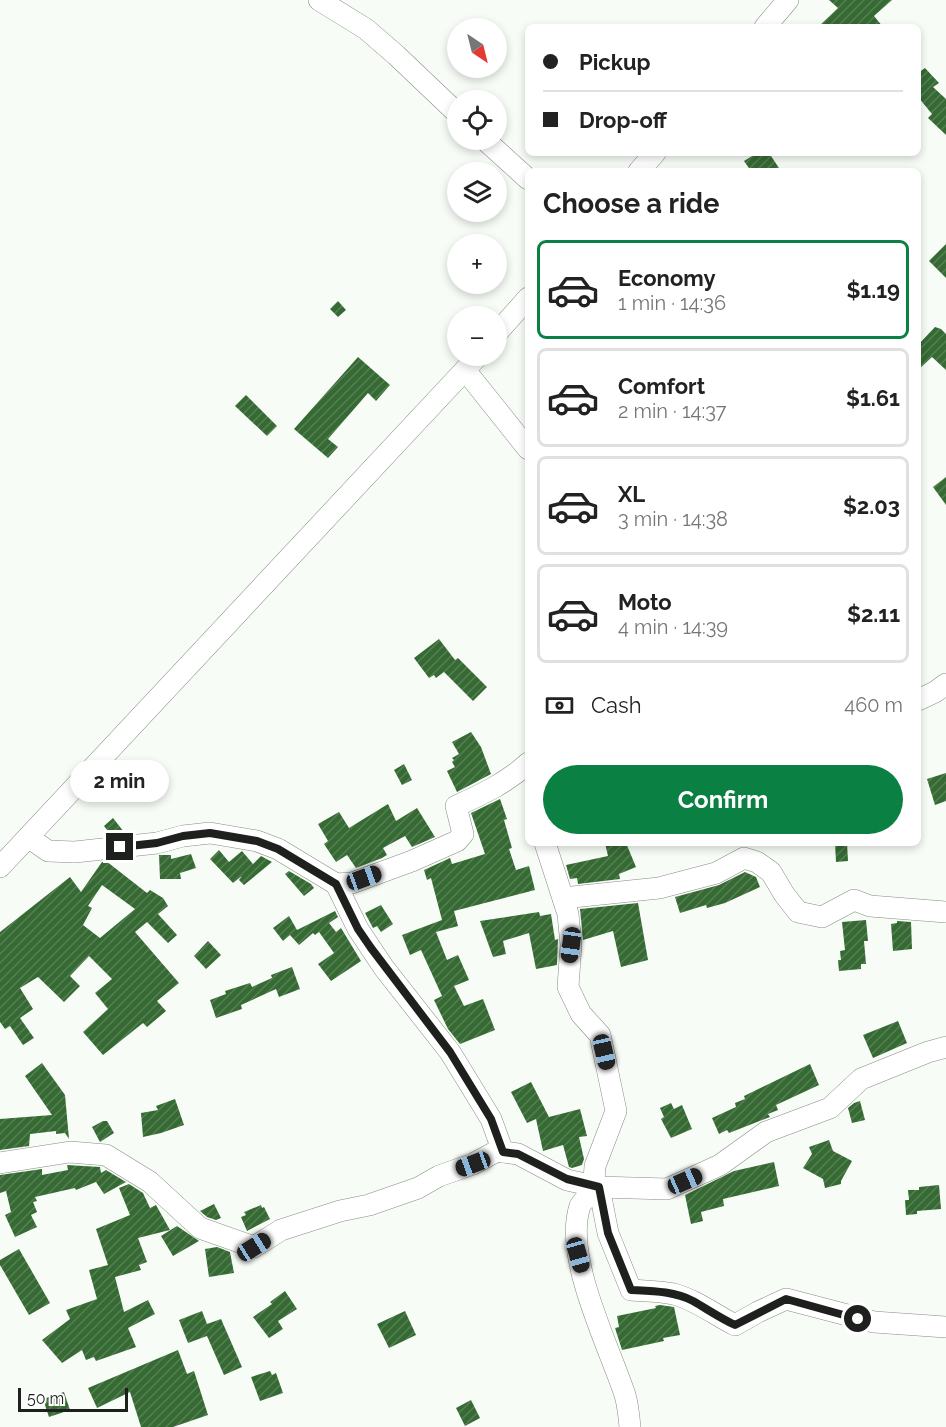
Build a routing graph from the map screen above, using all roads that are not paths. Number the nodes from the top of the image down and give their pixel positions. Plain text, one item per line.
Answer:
1 (319, 0) edge
2 (788, 0) edge
3 (768, 24) edge
4 (447, 104) edge
5 (496, 150) edge
6 (652, 156) edge
7 (642, 168) edge
8 (525, 176) edge
9 (525, 301) edge
10 (507, 322) edge
11 (469, 366) edge
12 (474, 366) edge
13 (525, 443) edge
14 (946, 684) edge
15 (921, 699) edge
16 (525, 766) edge
17 (28, 837) junction
18 (546, 846) edge
19 (0, 867) edge
20 (336, 884) junction
21 (563, 898) junction
22 (946, 912) edge
23 (946, 1047) edge
24 (503, 1152) junction
25 (0, 1163) edge
26 (599, 1187) junction
27 (946, 1327) edge
28 (630, 1427) edge

1 - 4 street
2 - 3 street
5 - 8 street
6 - 7 street
9 - 10 street
11 - 17 street
12 - 13 street
14 - 15 street
16 - 20 street
17 - 19 street
17 - 20 street
18 - 21 street
20 - 24 street
21 - 22 street
21 - 26 street
23 - 26 street
24 - 25 street
24 - 26 street
26 - 27 street
26 - 28 street

